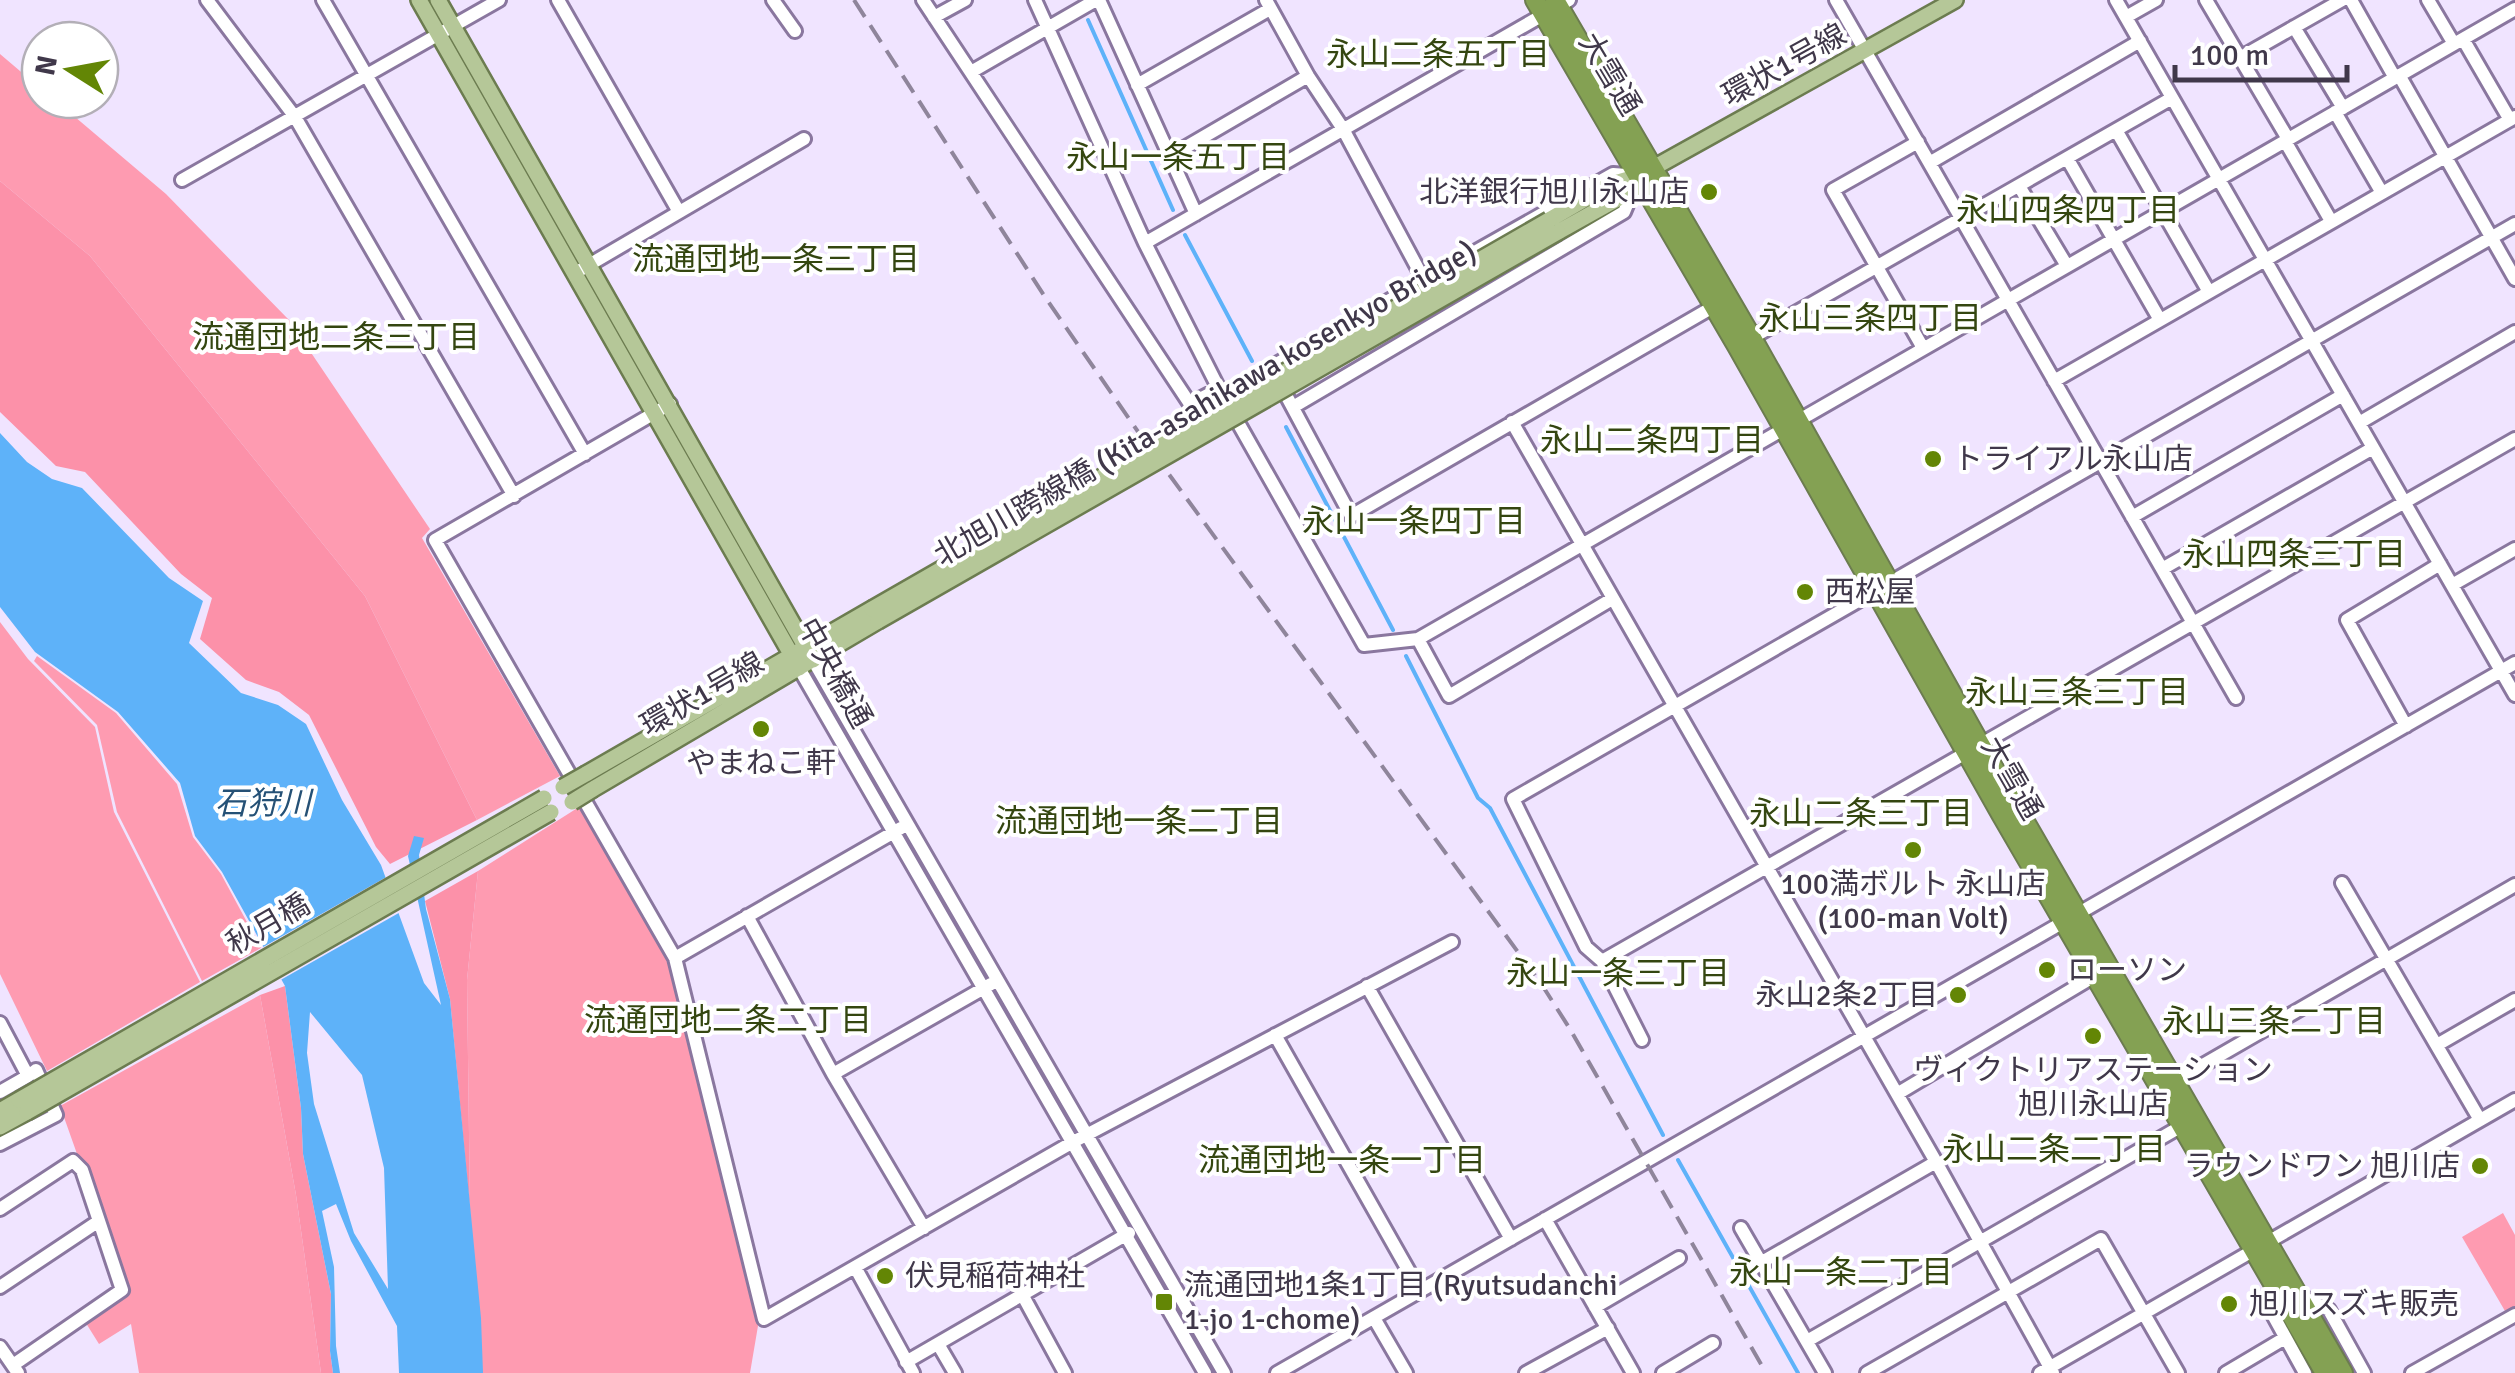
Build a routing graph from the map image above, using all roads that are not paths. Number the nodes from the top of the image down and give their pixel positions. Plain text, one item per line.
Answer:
1 (207, 0) edge
2 (323, 0) edge
3 (419, 0) edge
4 (438, 0) edge
5 (498, 0) edge
6 (558, 0) edge
7 (773, 0) edge
8 (923, 0) edge
9 (966, 0) edge
10 (1035, 0) edge
11 (1097, 0) edge
12 (1836, 0) edge
13 (1955, 0) edge
14 (2116, 0) edge
15 (2156, 0) edge
16 (2206, 0) edge
17 (2342, 0) edge
18 (2351, 0) edge
19 (2428, 0) edge
20 (1268, 4) edge
21 (1552, 4) edge
22 (2513, 9) edge
23 (2126, 17) junction
24 (934, 18) junction
25 (2294, 26) junction
26 (1048, 28) junction
27 (446, 30) junction
28 (796, 31) dead end
29 (2140, 41) junction
30 (2458, 42) junction
31 (1867, 51) junction
32 (2238, 59) junction
33 (971, 72) junction
34 (366, 75) junction
35 (1308, 76) junction
36 (2397, 76) junction
37 (1137, 85) junction
38 (2172, 98) junction
39 (2339, 110) junction
40 (296, 117) junction
41 (2512, 118) edge
42 (1343, 129) junction
43 (2116, 130) junction
44 (804, 139) dead end
45 (2286, 140) junction
46 (1918, 142) junction
47 (1169, 156) junction
48 (2067, 158) junction
49 (2446, 158) junction
50 (1931, 162) junction
51 (1646, 172) junction
52 (2219, 178) junction
53 (182, 180) dead end
54 (2019, 186) junction
55 (2382, 193) junction
56 (2163, 211) junction
57 (679, 212) junction
58 (1196, 214) junction
59 (1962, 218) junction
60 (2331, 222) junction
61 (2515, 224) edge
62 (1554, 226) joint
63 (2492, 237) junction
64 (2114, 239) junction
65 (1146, 242) junction
66 (2266, 260) junction
67 (1876, 266) junction
68 (2067, 266) junction
69 (583, 269) junction
70 (2515, 279) edge
71 (1424, 280) junction
72 (2208, 292) junction
73 (2008, 299) junction
74 (1722, 302) junction
75 (2160, 320) junction
76 (2515, 332) edge
77 (1745, 342) junction
78 (2312, 342) junction
79 (1923, 348) junction
80 (2054, 381) junction
81 (1219, 389) junction
82 (2343, 396) junction
83 (1293, 406) junction
84 (663, 408) junction
85 (1512, 422) junction
86 (2359, 422) junction
87 (1791, 424) junction
88 (2515, 440) edge
89 (2373, 448) junction
90 (585, 454) junction
91 (2101, 462) junction
92 (514, 496) junction
93 (2405, 503) junction
94 (2132, 517) junction
95 (1580, 543) junction
96 (2515, 548) edge
97 (2440, 564) junction
98 (2162, 569) junction
99 (2452, 585) junction
100 (1883, 587) junction
101 (1612, 599) junction
102 (875, 615) joint
103 (2194, 624) junction
104 (1418, 639) junction
105 (802, 657) junction
106 (2515, 663) edge
107 (2501, 671) junction
108 (2515, 695) edge
109 (2236, 698) dead end
110 (1672, 706) junction
111 (2406, 726) junction
112 (1973, 748) junction
113 (548, 805) joint
114 (908, 824) junction
115 (894, 832) junction
116 (1764, 866) junction
117 (2342, 883) dead end
118 (2515, 885) edge
119 (747, 916) junction
120 (2072, 917) junction
121 (1452, 942) dead end
122 (675, 958) junction
123 (2386, 958) junction
124 (1602, 961) junction
125 (2096, 976) junction
126 (991, 984) junction
127 (1367, 986) junction
128 (2515, 1000) edge
129 (0, 1023) edge
130 (1275, 1035) junction
131 (1864, 1037) junction
132 (1642, 1040) dead end
133 (2437, 1045) junction
134 (833, 1074) junction
135 (28, 1076) junction
136 (2177, 1080) junction
137 (0, 1092) edge
138 (1897, 1094) junction
139 (2515, 1100) edge
140 (23, 1106) junction
141 (0, 1111) edge
142 (2480, 1120) junction
143 (2191, 1121) junction
144 (0, 1127) edge
145 (1088, 1136) junction
146 (1074, 1142) junction
147 (0, 1144) edge
148 (1936, 1162) junction
149 (0, 1210) edge
150 (1545, 1219) junction
151 (99, 1221) junction
152 (1140, 1226) junction
153 (924, 1228) junction
154 (1740, 1228) dead end
155 (1126, 1235) junction
156 (1511, 1239) junction
157 (1981, 1242) junction
158 (2262, 1246) junction
159 (1679, 1258) dead end
160 (1762, 1262) junction
161 (855, 1267) junction
162 (0, 1287) edge
163 (1420, 1291) junction
164 (2008, 1293) junction
165 (1023, 1296) junction
166 (2293, 1301) junction
167 (1596, 1307) junction
168 (2145, 1314) junction
169 (2515, 1315) edge
170 (1374, 1318) junction
171 (1608, 1328) junction
172 (2285, 1338) junction
173 (1807, 1341) junction
174 (1714, 1343) dead end
175 (938, 1344) junction
176 (0, 1347) edge
177 (910, 1368) edge
178 (15, 1369) edge
179 (2047, 1371) edge
180 (955, 1373) edge
181 (1066, 1373) edge
182 (1205, 1373) edge
183 (1224, 1373) edge
184 (1276, 1373) edge
185 (1406, 1373) edge
186 (1526, 1373) edge
187 (1634, 1373) edge
188 (1663, 1373) edge
189 (1826, 1373) edge
190 (1867, 1373) edge
191 (2178, 1373) edge
192 (2226, 1373) edge
193 (2304, 1373) edge
194 (2325, 1373) edge
195 (2344, 1373) edge
196 (2364, 1373) edge
197 (2412, 1373) edge

1 - 40 street
2 - 34 street
3 - 27 main road, 中央橋通
4 - 27 main road, 中央橋通
5 - 27 street
6 - 57 street
7 - 28 street
8 - 24 street
9 - 24 street
10 - 26 street
11 - 26 street
11 - 37 street
12 - 31 street
13 - 31 main road, 環状1号線
14 - 23 street
15 - 23 street
16 - 32 street
17 - 25 street
18 - 36 street
19 - 30 street
20 - 35 street
20 - 37 street
21 - 42 street
21 - 51 highway, 大雪通
22 - 30 street
23 - 29 street
24 - 33 street
25 - 32 street
25 - 39 street
26 - 33 street
26 - 65 street
27 - 34 street
27 - 69 main road, 中央橋通
29 - 38 street
29 - 50 street
30 - 36 street
30 - 41 street
31 - 46 street
31 - 51 main road, 環状1号線
32 - 45 street
33 - 81 street
34 - 40 street
34 - 90 street
35 - 42 street
35 - 47 street
36 - 39 street
36 - 49 street
37 - 47 street
38 - 43 street
38 - 52 street
39 - 45 street
39 - 55 street
40 - 53 street
40 - 92 street
41 - 49 street
42 - 58 street
42 - 71 street
43 - 48 street
43 - 56 street
44 - 57 street
45 - 52 street
45 - 60 street
46 - 50 street
46 - 67 street
47 - 58 street
48 - 54 street
48 - 64 street
49 - 55 street
49 - 63 street
50 - 59 street
51 - 62 main road, 環状1号線
51 - 71 street
51 - 74 highway, 大雪通
51 - 83 street
52 - 56 street
52 - 66 street
54 - 59 street
54 - 68 street
55 - 60 street
56 - 64 street
56 - 72 street
57 - 69 street
58 - 65 street
59 - 67 street
59 - 73 street
60 - 66 street
61 - 63 street
62 - 102 main road, 北旭川跨線橋 (Kita-asahikawa kosenkyo Bridge), bridge
63 - 70 street
63 - 78 street
64 - 68 street
64 - 75 street
65 - 81 street
66 - 72 street
66 - 78 street
67 - 77 street
67 - 79 street
68 - 73 street
69 - 84 main road, 中央橋通
71 - 83 street
72 - 75 street
73 - 79 street
73 - 80 street
74 - 77 highway, 大雪通
74 - 85 street
75 - 80 street
76 - 86 street
77 - 87 highway, 大雪通
78 - 82 street
78 - 91 street
79 - 87 street
80 - 91 street
81 - 104 street
82 - 86 street
82 - 94 street
83 - 85 street
84 - 90 street
84 - 105 main road, 中央橋通
85 - 95 street
86 - 89 street
87 - 95 street
87 - 100 highway, 大雪通
88 - 93 street
89 - 93 street
89 - 98 street
90 - 92 street
91 - 94 street
91 - 100 street
92 - 122 street
93 - 97 street
93 - 103 street
94 - 98 street
95 - 101 street
95 - 104 street
96 - 99 street
97 - 99 street
97 - 111 street
98 - 103 street
99 - 107 street
100 - 110 street
100 - 112 highway, 大雪通
101 - 104 street
101 - 110 street
102 - 105 main road, 環状1号線
103 - 109 street
103 - 112 street
105 - 113 main road, 環状1号線, bridge
105 - 114 street, 中央橋通
105 - 115 street, 中央橋通
106 - 107 street
107 - 108 street
107 - 111 street
110 - 116 street
110 - 124 street
111 - 120 street
112 - 116 street
112 - 120 highway, 大雪通
113 - 140 main road, 秋月橋, bridge
114 - 115 street
114 - 126 street, 中央橋通
115 - 119 street
115 - 126 street, 中央橋通
116 - 124 street
116 - 131 street
117 - 123 street
118 - 123 street
119 - 122 street
119 - 134 street
120 - 125 highway, 大雪通
120 - 131 street
120 - 136 highway, 大雪通
121 - 127 street
122 - 161 street
123 - 133 street
123 - 136 street
124 - 132 street
125 - 138 street
125 - 143 highway, 大雪通
126 - 134 street
126 - 145 street, 中央橋通
126 - 146 street, 中央橋通
127 - 130 street
127 - 156 street
128 - 133 street
129 - 135 street
130 - 145 street
130 - 163 street
131 - 138 street
131 - 150 street
133 - 142 street
134 - 153 street
135 - 137 street
135 - 147 street
136 - 143 highway, 大雪通
138 - 148 street
139 - 142 street
140 - 141 main road
140 - 144 main road
142 - 158 street
143 - 157 street
143 - 158 highway, 大雪通
145 - 146 street
145 - 152 street, 中央橋通
146 - 153 street
146 - 155 street, 中央橋通
148 - 157 street
148 - 160 street
149 - 151 street
150 - 156 street
150 - 167 street
151 - 162 street
151 - 178 street
152 - 155 street
152 - 183 street, 中央橋通
153 - 161 street
154 - 160 street
155 - 165 street
155 - 182 street, 中央橋通
156 - 163 street
157 - 164 street
157 - 173 street
158 - 166 highway, 大雪通
158 - 168 street
159 - 167 street
160 - 173 street
161 - 177 street
163 - 170 street
164 - 168 street
164 - 179 street
164 - 190 street
165 - 175 street
165 - 181 street
166 - 172 street
166 - 194 highway, 大雪通
166 - 195 highway, 大雪通
166 - 196 street
167 - 171 street
168 - 179 street
168 - 191 street
169 - 197 street
170 - 184 street
170 - 185 street
171 - 186 street
171 - 187 street
172 - 192 street
172 - 193 street
173 - 189 street
174 - 188 street
175 - 177 street
175 - 180 street
176 - 178 street

